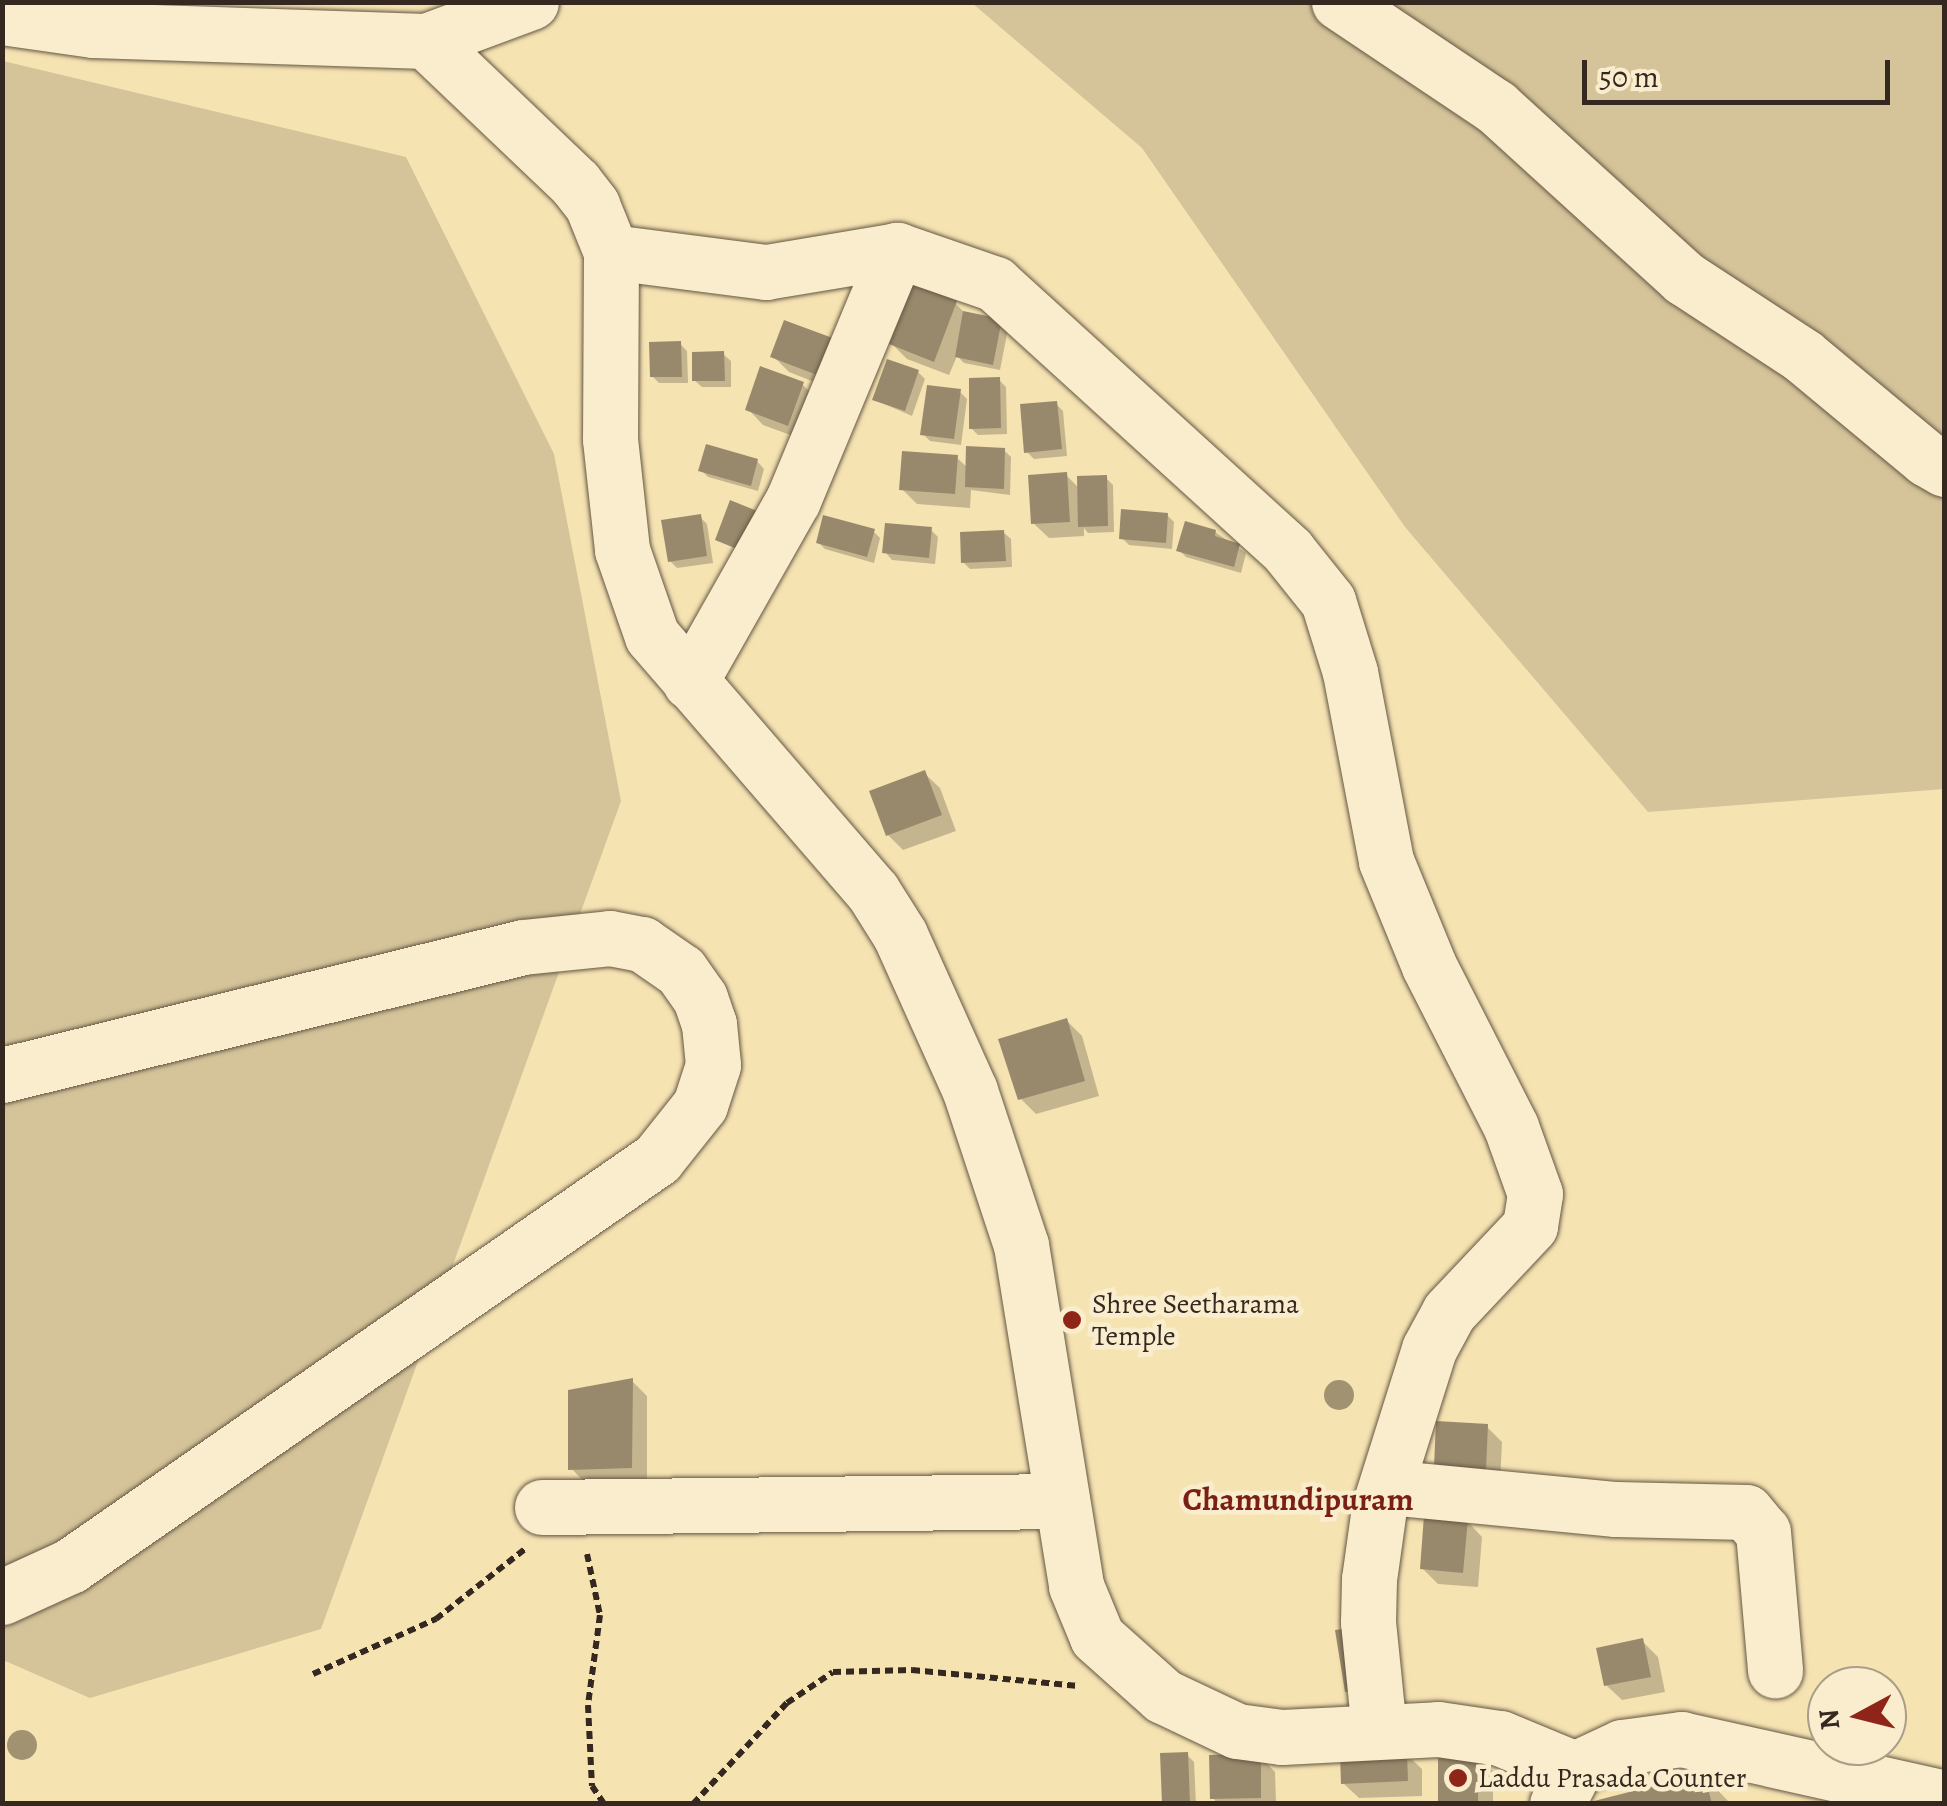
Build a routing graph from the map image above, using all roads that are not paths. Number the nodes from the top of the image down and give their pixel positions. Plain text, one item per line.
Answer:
1 (531, 2) edge
2 (1339, 2) edge
3 (2, 17) edge
4 (426, 41) junction
5 (897, 250) junction
6 (611, 252) junction
7 (1944, 468) edge
8 (690, 682) junction
9 (2, 1075) edge
10 (1387, 1486) junction
11 (1062, 1501) junction
12 (541, 1522) road end
13 (2, 1597) edge
14 (1776, 1670) dead end
15 (1379, 1731) junction
16 (1566, 1786) edge
17 (1944, 1798) edge

1 - 4 street
2 - 7 street
3 - 4 street
4 - 6 street
5 - 6 street
5 - 8 street
5 - 10 street
6 - 8 street
8 - 11 street
9 - 13 street
10 - 14 street
10 - 15 street
11 - 12 street
11 - 15 street
15 - 16 street
16 - 17 street

